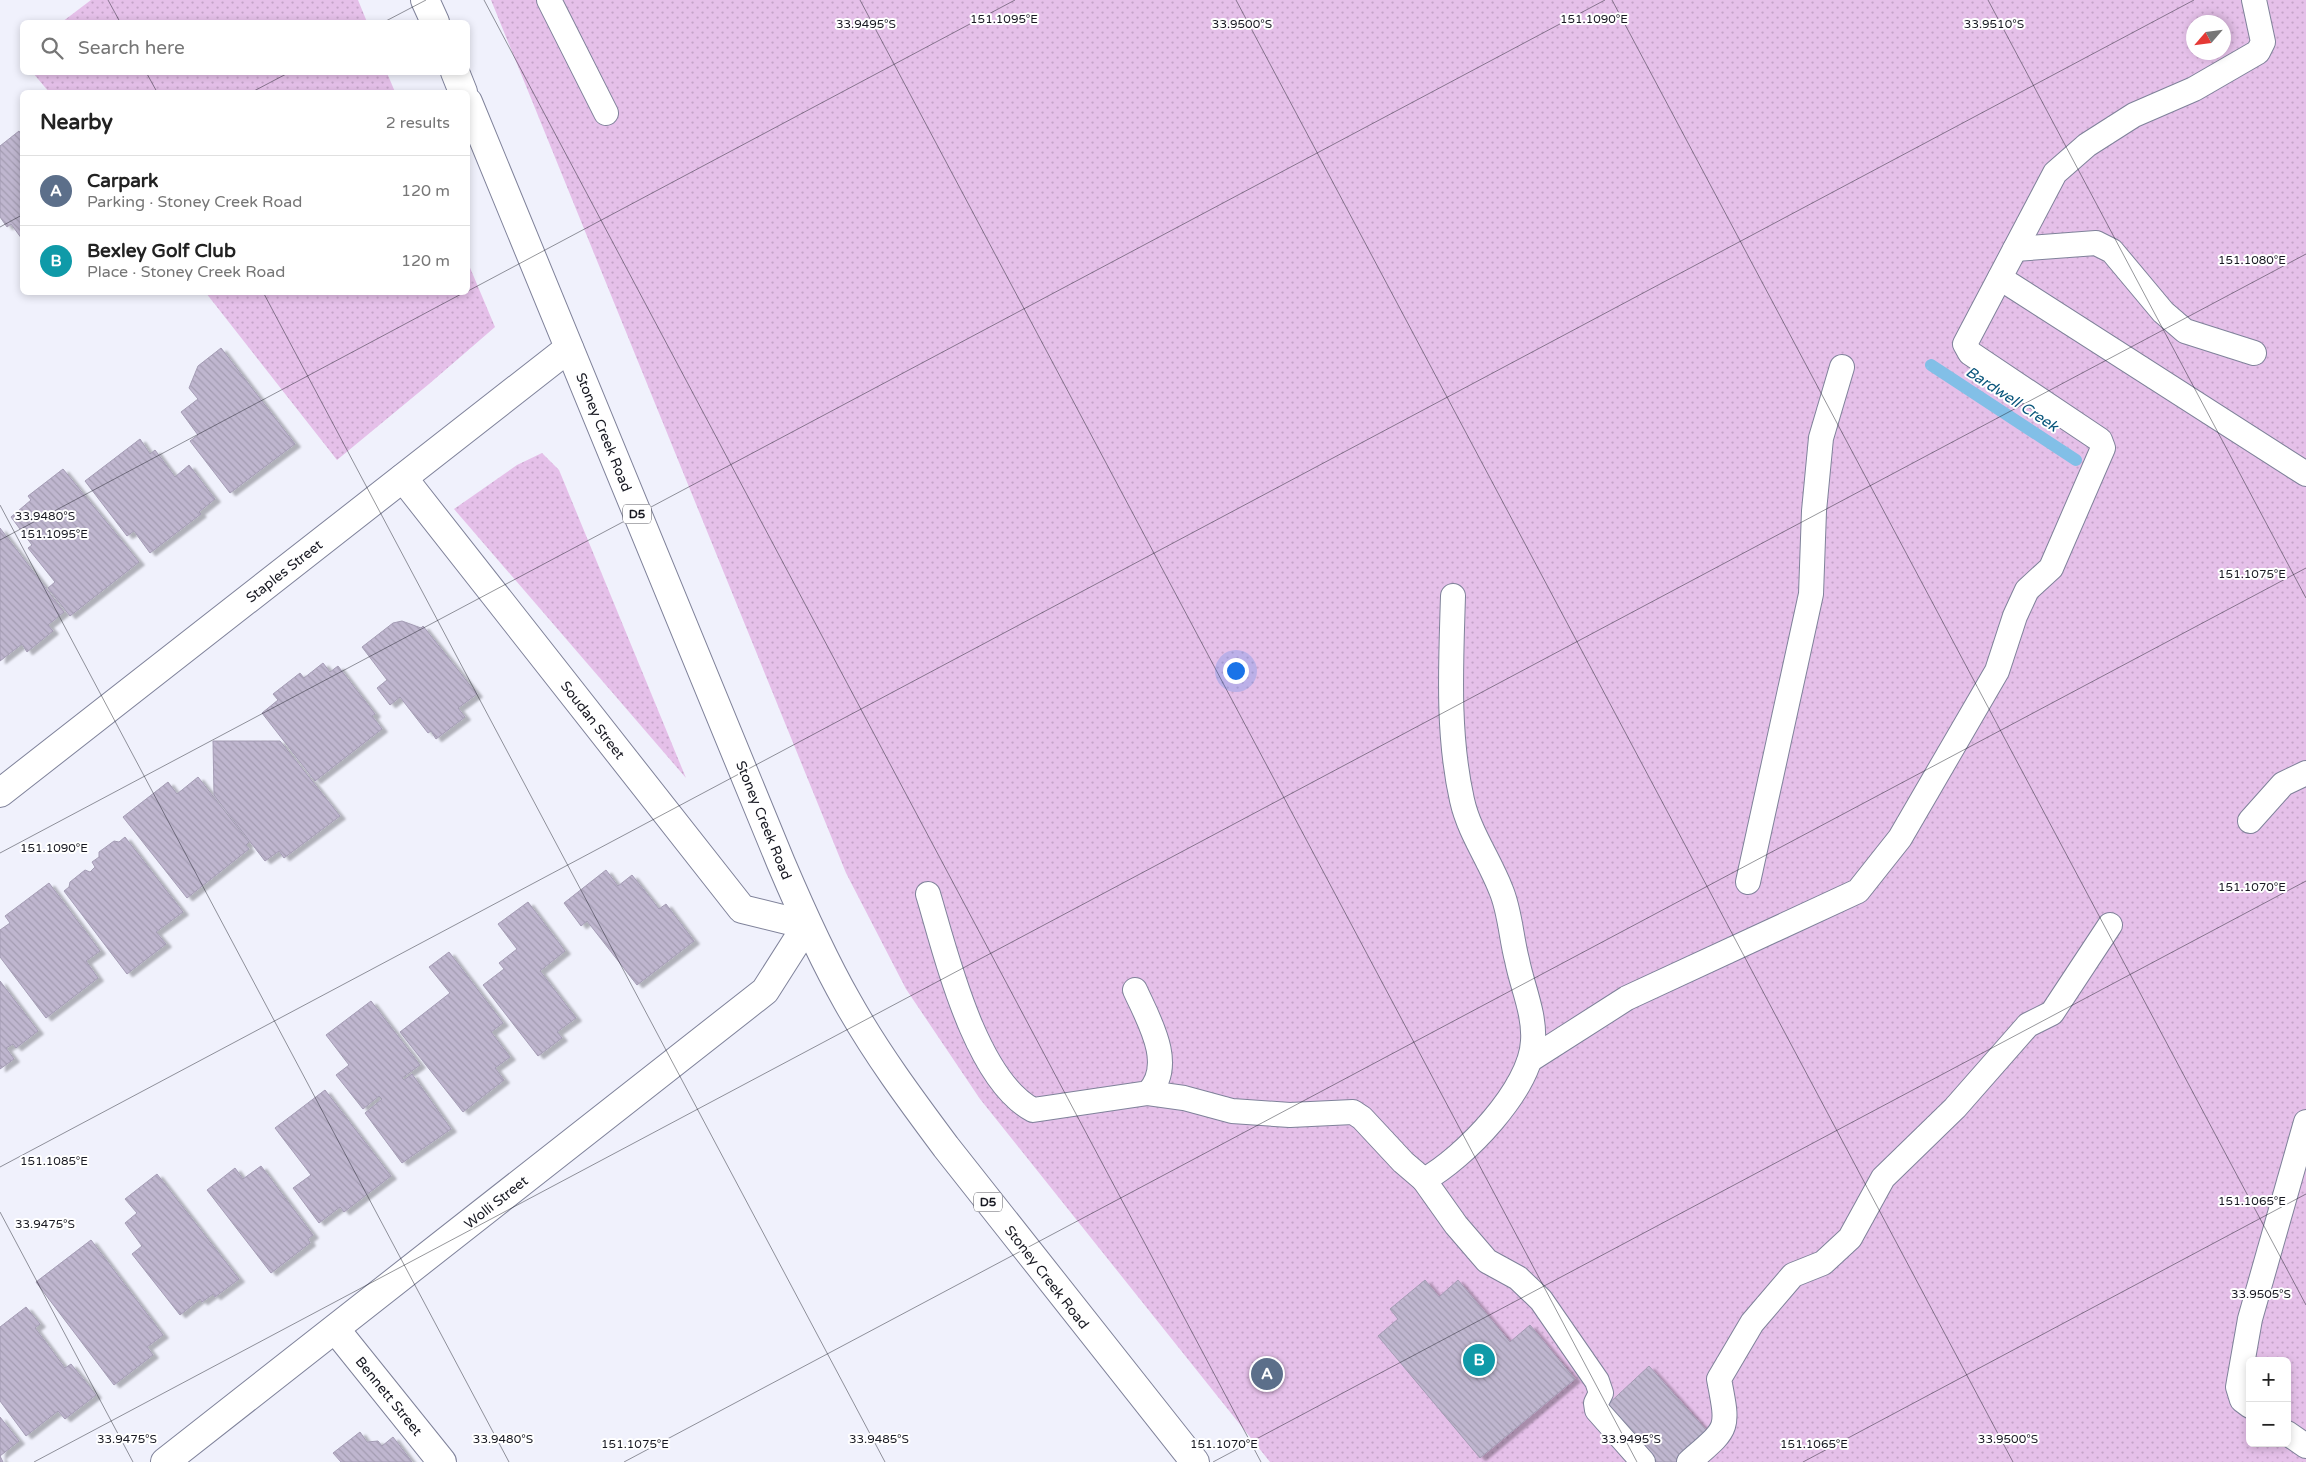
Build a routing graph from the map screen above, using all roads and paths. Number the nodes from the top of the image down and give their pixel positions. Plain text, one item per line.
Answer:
1 (425, 0) edge
2 (548, 0) edge
3 (2254, 0) edge
4 (434, 20) edge
5 (456, 75) edge
6 (463, 90) edge
7 (470, 107) edge
8 (606, 113) dead end
9 (2015, 249) junction
10 (2000, 278) junction
11 (569, 348) junction
12 (2254, 353) dead end
13 (1842, 367) dead end
14 (2306, 474) edge
15 (403, 478) junction
16 (1453, 596) dead end
17 (2306, 773) edge
18 (0, 793) edge
19 (2250, 821) dead end
20 (1748, 882) dead end
21 (928, 894) dead end
22 (807, 925) junction
23 (2110, 925) dead end
24 (1135, 990) dead end
25 (1530, 1060) junction
26 (1148, 1093) junction
27 (2306, 1122) edge
28 (1424, 1180) junction
29 (336, 1330) junction
30 (2246, 1403) edge
31 (2291, 1436) edge
32 (2306, 1446) edge
33 (165, 1462) edge
34 (442, 1462) edge
35 (1194, 1462) edge
36 (1643, 1462) edge
37 (1689, 1462) edge

1 - 4 street
2 - 8 lane
3 - 9 lane
5 - 6 street
7 - 11 street, Stoney Creek Road / D5
9 - 10 lane
9 - 12 lane
10 - 14 lane
10 - 25 lane
11 - 15 street, Staples Street
11 - 22 street, Stoney Creek Road / D5
13 - 20 lane
15 - 18 street, Staples Street
15 - 22 street, Soudan Street
16 - 25 lane
17 - 19 lane
21 - 26 lane
22 - 29 street, Wolli Street
22 - 35 street, Stoney Creek Road / D5
23 - 37 lane
24 - 26 lane
25 - 28 lane
26 - 28 lane
27 - 30 lane
28 - 36 lane
29 - 33 street, Wolli Street
29 - 34 street, Bennett Street
31 - 32 lane

